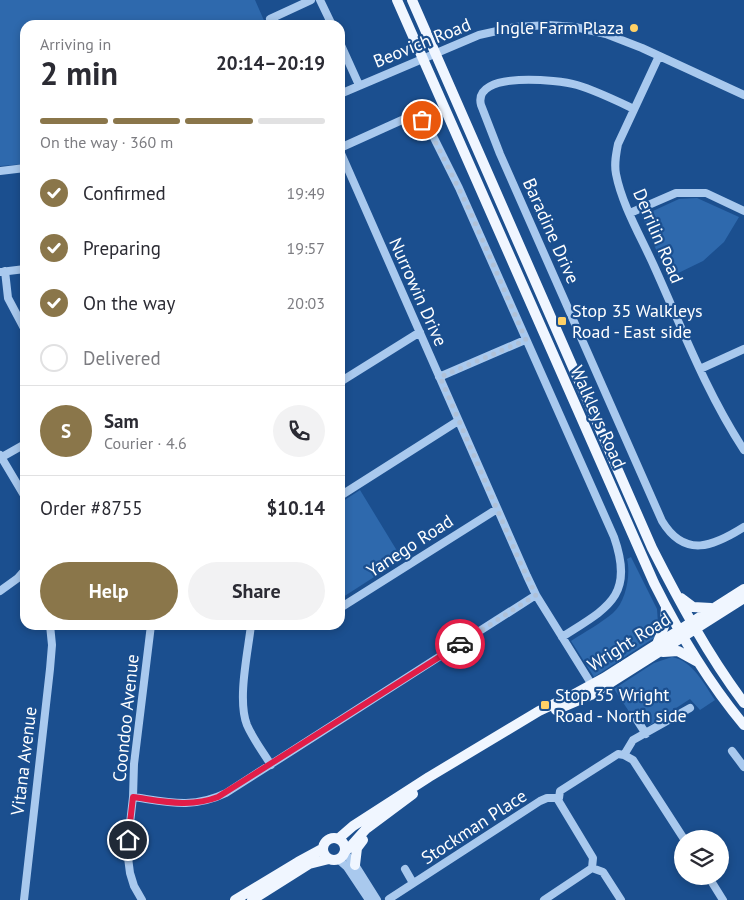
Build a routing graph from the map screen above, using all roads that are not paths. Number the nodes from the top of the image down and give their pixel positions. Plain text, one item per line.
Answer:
1 (311, 0) edge
2 (320, 0) edge
3 (397, 0) edge
4 (412, 0) edge
5 (270, 19) dead end
6 (330, 20) edge
7 (345, 54) edge
8 (660, 56) junction
9 (359, 85) junction
10 (345, 92) edge
11 (744, 96) edge
12 (634, 109) junction
13 (345, 147) edge
14 (345, 160) edge
15 (20, 169) edge
16 (0, 171) edge
17 (744, 211) edge
18 (630, 213) junction
19 (20, 270) edge
20 (3, 272) edge
21 (20, 322) edge
22 (420, 332) junction
23 (526, 340) junction
24 (744, 349) edge
25 (700, 369) junction
26 (440, 377) junction
27 (345, 379) edge
28 (458, 421) junction
29 (20, 446) edge
30 (744, 450) edge
31 (1, 456) edge
32 (20, 488) edge
33 (345, 493) edge
34 (496, 509) junction
35 (744, 527) edge
36 (20, 576) edge
37 (18, 578) joint
38 (744, 589) edge
39 (674, 590) junction
40 (0, 591) edge
41 (536, 595) junction
42 (744, 598) edge
43 (345, 605) edge
44 (666, 607) junction
45 (713, 613) junction
46 (694, 626) junction
47 (51, 630) edge
48 (149, 630) edge
49 (250, 630) edge
50 (682, 633) junction
51 (562, 637) junction
52 (706, 648) junction
53 (658, 649) junction
54 (698, 662) junction
55 (592, 685) junction
56 (744, 703) edge
57 (690, 708) dead end
58 (529, 717) junction
59 (637, 720) dead end
60 (744, 725) edge
61 (646, 734) junction
62 (732, 751) dead end
63 (624, 755) junction
64 (271, 765) junction
65 (744, 767) edge
66 (434, 775) junction
67 (133, 797) junction
68 (559, 798) junction
69 (400, 805) junction
70 (678, 830) edge
71 (338, 839) junction
72 (322, 849) junction
73 (339, 855) junction
74 (355, 865) junction
75 (592, 868) junction
76 (405, 869) dead end
77 (413, 884) junction
78 (714, 885) edge
79 (389, 899) edge
80 (24, 900) edge
81 (142, 900) edge
82 (236, 900) edge
83 (252, 900) edge
84 (369, 900) edge
85 (377, 900) edge
86 (544, 900) edge
87 (621, 900) edge
88 (723, 900) edge

1 - 5 street
2 - 6 street
3 - 44 main road, Walkleys Road
4 - 39 main road, Walkleys Road
7 - 9 street
8 - 9 street, Beovich Road
8 - 11 street, Beovich Road
8 - 12 street, Derrilin Road
9 - 10 street, Beovich Road
12 - 18 street, Derrilin Road
12 - 35 street, Baradine Drive
13 - 23 street
14 - 22 street, Nurrowin Drive
15 - 16 street
17 - 18 street
18 - 25 street, Derrilin Road
19 - 20 street
20 - 21 street
22 - 26 street, Nurrowin Drive
22 - 27 street
23 - 26 street
23 - 51 street
24 - 25 street
25 - 30 street, Derrilin Road
26 - 28 street, Nurrowin Drive
28 - 33 street
28 - 34 street, Nurrowin Drive
29 - 31 street
31 - 32 street
34 - 41 street, Nurrowin Drive
34 - 43 street, Yanego Road
36 - 37 street
37 - 40 street
38 - 45 main road, Wright Road
39 - 45 main road
39 - 46 main road, Walkleys Road
41 - 51 street, Nurrowin Drive
41 - 64 street
42 - 45 main road, Wright Road
44 - 50 main road, Walkleys Road
44 - 53 main road
45 - 46 main road, Wright Road
45 - 52 main road
46 - 50 main road, Wright Road
46 - 52 main road, Walkleys Road
47 - 80 street, Vitana Avenue
48 - 67 street, Coondoo Avenue
49 - 64 street
50 - 53 main road, Wright Road
50 - 54 main road, Walkleys Road
51 - 55 street, Nurrowin Drive
52 - 56 main road, Walkleys Road
53 - 54 main road
53 - 55 main road, Wright Road
53 - 58 main road, Wright Road
54 - 60 main road, Walkleys Road
55 - 58 main road, Wright Road
57 - 61 street
58 - 66 main road, Wright Road
59 - 61 street
61 - 63 street
62 - 65 street
63 - 68 street
63 - 70 street
64 - 67 street
66 - 69 main road, Wright Road
66 - 71 main road, Wright Road
67 - 81 street, Coondoo Avenue
68 - 75 street
68 - 77 street, Stockman Place
69 - 73 main road, Wright Road
69 - 74 main road
71 - 72 main road
71 - 73 main road
72 - 73 main road
72 - 82 main road
73 - 74 street
73 - 83 main road, Wright Road
73 - 84 street
74 - 85 street
75 - 86 street
75 - 87 street
76 - 77 street, Stockman Place
77 - 79 street, Stockman Place
78 - 88 street

